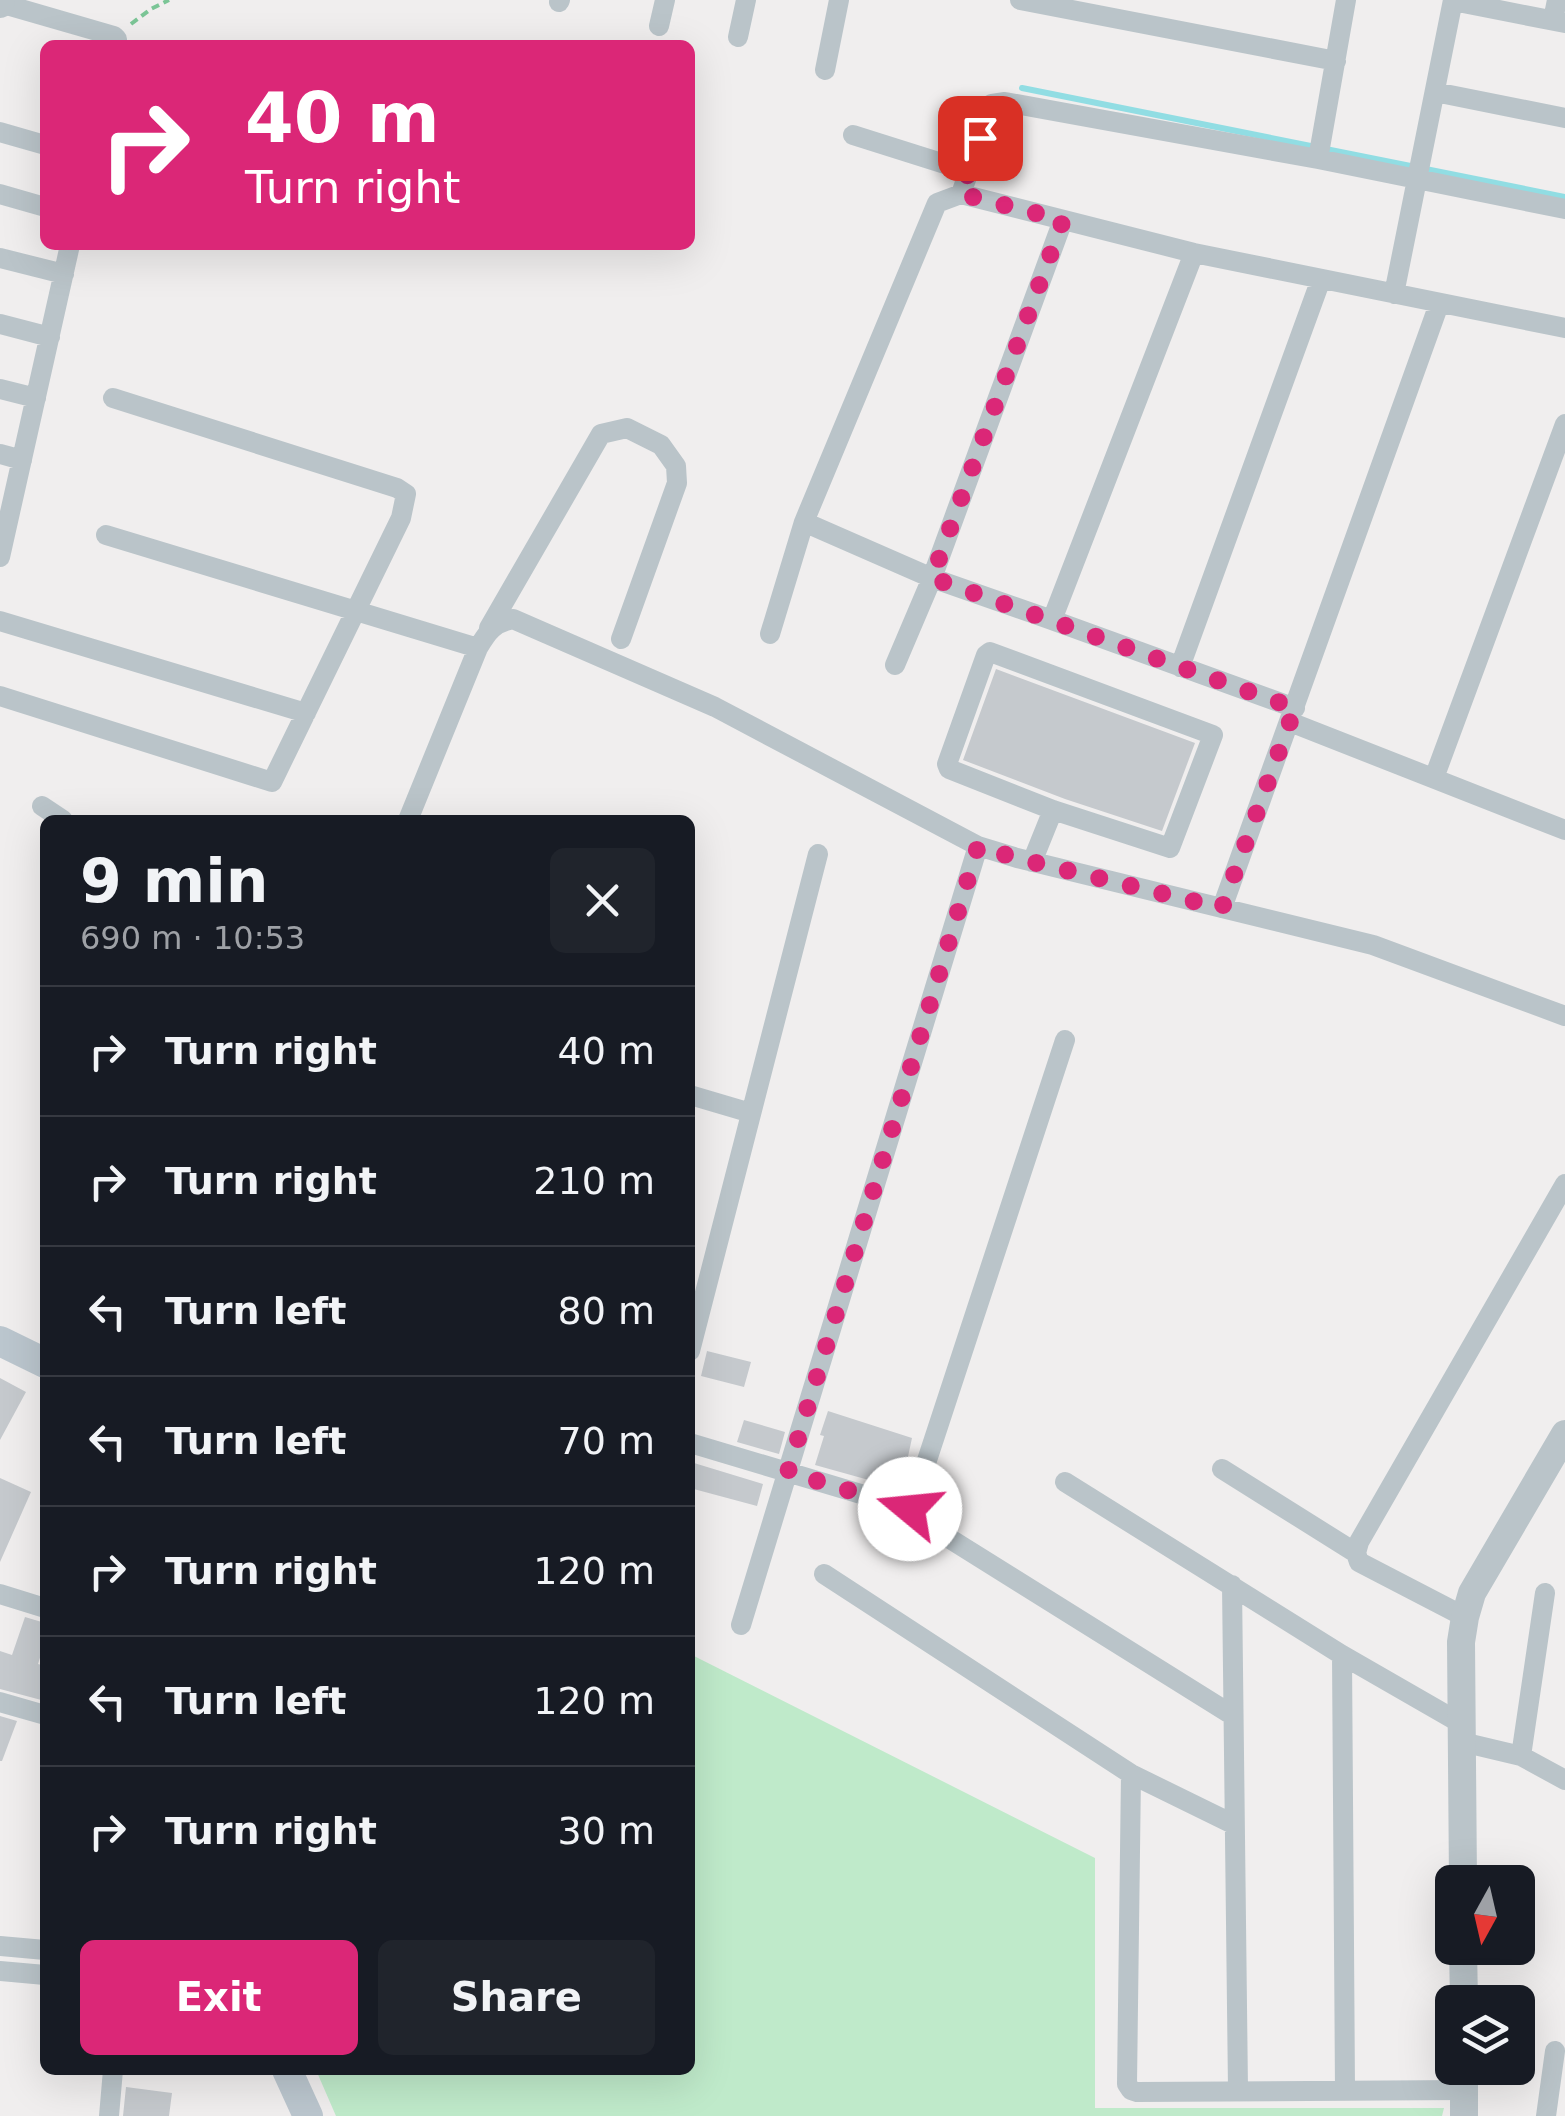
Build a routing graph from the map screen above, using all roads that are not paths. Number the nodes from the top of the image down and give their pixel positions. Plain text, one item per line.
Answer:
1 (665, 0) edge
2 (746, 0) edge
3 (839, 0) edge
4 (1020, 0) edge
5 (1346, 0) edge
6 (1454, 0) edge
7 (1, 2) edge
8 (1558, 14) edge
9 (660, 26) dead end
10 (738, 38) dead end
11 (111, 40) edge
12 (1336, 61) junction
13 (825, 70) dead end
14 (1435, 92) junction
15 (1565, 118) edge
16 (0, 132) edge
17 (853, 135) dead end
18 (40, 144) edge
19 (1318, 159) junction
20 (968, 171) junction
21 (1417, 180) junction
22 (0, 194) edge
23 (961, 194) junction
24 (40, 206) edge
25 (1565, 209) edge
26 (1063, 220) junction
27 (69, 250) edge
28 (1194, 253) junction
29 (0, 258) edge
30 (64, 274) junction
31 (1321, 279) junction
32 (1394, 294) junction
33 (1439, 304) junction
34 (0, 324) edge
35 (1565, 328) edge
36 (50, 336) junction
37 (0, 390) edge
38 (36, 398) junction
39 (113, 398) dead end
40 (1565, 424) edge
41 (0, 454) edge
42 (22, 460) junction
43 (804, 522) junction
44 (106, 534) dead end
45 (0, 558) edge
46 (932, 578) junction
47 (356, 612) junction
48 (1052, 620) junction
49 (0, 621) edge
50 (489, 628) junction
51 (770, 634) dead end
52 (621, 640) dead end
53 (478, 648) junction
54 (895, 665) dead end
55 (1180, 667) junction
56 (0, 696) edge
57 (306, 712) junction
58 (1293, 715) junction
59 (1434, 778) junction
60 (42, 806) dead end
61 (1053, 810) junction
62 (55, 815) edge
63 (410, 815) edge
64 (1565, 830) edge
65 (978, 846) junction
66 (818, 854) dead end
67 (1032, 862) junction
68 (1222, 908) junction
69 (1565, 1016) edge
70 (1065, 1040) dead end
71 (695, 1096) edge
72 (752, 1113) junction
73 (1565, 1184) edge
74 (695, 1332) edge
75 (0, 1341) edge
76 (40, 1360) edge
77 (1565, 1434) edge
78 (695, 1444) edge
79 (1222, 1469) dead end
80 (788, 1472) junction
81 (1064, 1482) dead end
82 (946, 1537) dead end
83 (1356, 1553) junction
84 (824, 1574) dead end
85 (1232, 1585) junction
86 (1545, 1593) dead end
87 (0, 1594) edge
88 (40, 1606) edge
89 (1465, 1617) junction
90 (742, 1624) dead end
91 (1342, 1655) junction
92 (0, 1702) edge
93 (40, 1714) edge
94 (1232, 1715) junction
95 (1462, 1733) junction
96 (1520, 1756) junction
97 (1131, 1774) junction
98 (1565, 1780) edge
99 (1233, 1824) junction
100 (1463, 1865) edge
101 (0, 1946) edge
102 (40, 1950) edge
103 (0, 1971) edge
104 (40, 1975) edge
105 (1556, 2050) dead end
106 (113, 2075) edge
107 (289, 2075) edge
108 (1238, 2090) junction
109 (1345, 2090) junction
110 (1464, 2091) edge
111 (109, 2116) edge
112 (308, 2116) edge
113 (1546, 2116) edge

1 - 9 street
2 - 10 street
3 - 13 street
4 - 12 street
5 - 12 street
6 - 8 street
6 - 14 street
7 - 11 street
12 - 19 street
14 - 15 street
14 - 21 street
16 - 18 street
17 - 20 street
19 - 20 street
19 - 21 street
20 - 23 street
21 - 25 street
21 - 32 street
22 - 24 street
23 - 26 street
23 - 43 street
26 - 28 street
26 - 46 street
27 - 30 street
28 - 31 street
28 - 48 street
29 - 30 street
30 - 36 street
31 - 32 street
31 - 55 street
32 - 33 street
33 - 35 street
33 - 58 street
34 - 36 street
36 - 38 street
37 - 38 street
38 - 42 street
39 - 47 street
40 - 59 street
41 - 42 street
42 - 45 street
43 - 46 street
43 - 51 street
44 - 47 street
46 - 48 street
46 - 54 street
47 - 53 street
47 - 57 street
48 - 55 street
49 - 57 street
50 - 52 street
50 - 53 street
50 - 65 street
53 - 63 street
55 - 58 street
56 - 57 street
58 - 59 street
58 - 68 street
59 - 64 street
60 - 62 street
61 - 61 street
61 - 67 street
65 - 67 street
65 - 80 street
66 - 72 street
67 - 68 street
68 - 69 street
70 - 80 street
71 - 72 street
72 - 74 street
73 - 83 street
75 - 76 main road
77 - 89 street
78 - 80 street
79 - 83 street
80 - 90 street
81 - 85 street
82 - 94 street
83 - 89 street
84 - 97 street
85 - 91 street
85 - 94 street
86 - 96 street
87 - 88 street
89 - 95 street
91 - 95 street
91 - 109 street
92 - 93 street
94 - 99 street
95 - 96 street
95 - 100 street
96 - 98 street
97 - 99 street
97 - 108 street
99 - 108 street
101 - 102 street
103 - 104 street
105 - 113 street
106 - 111 street
107 - 112 main road
108 - 109 street
109 - 110 street

